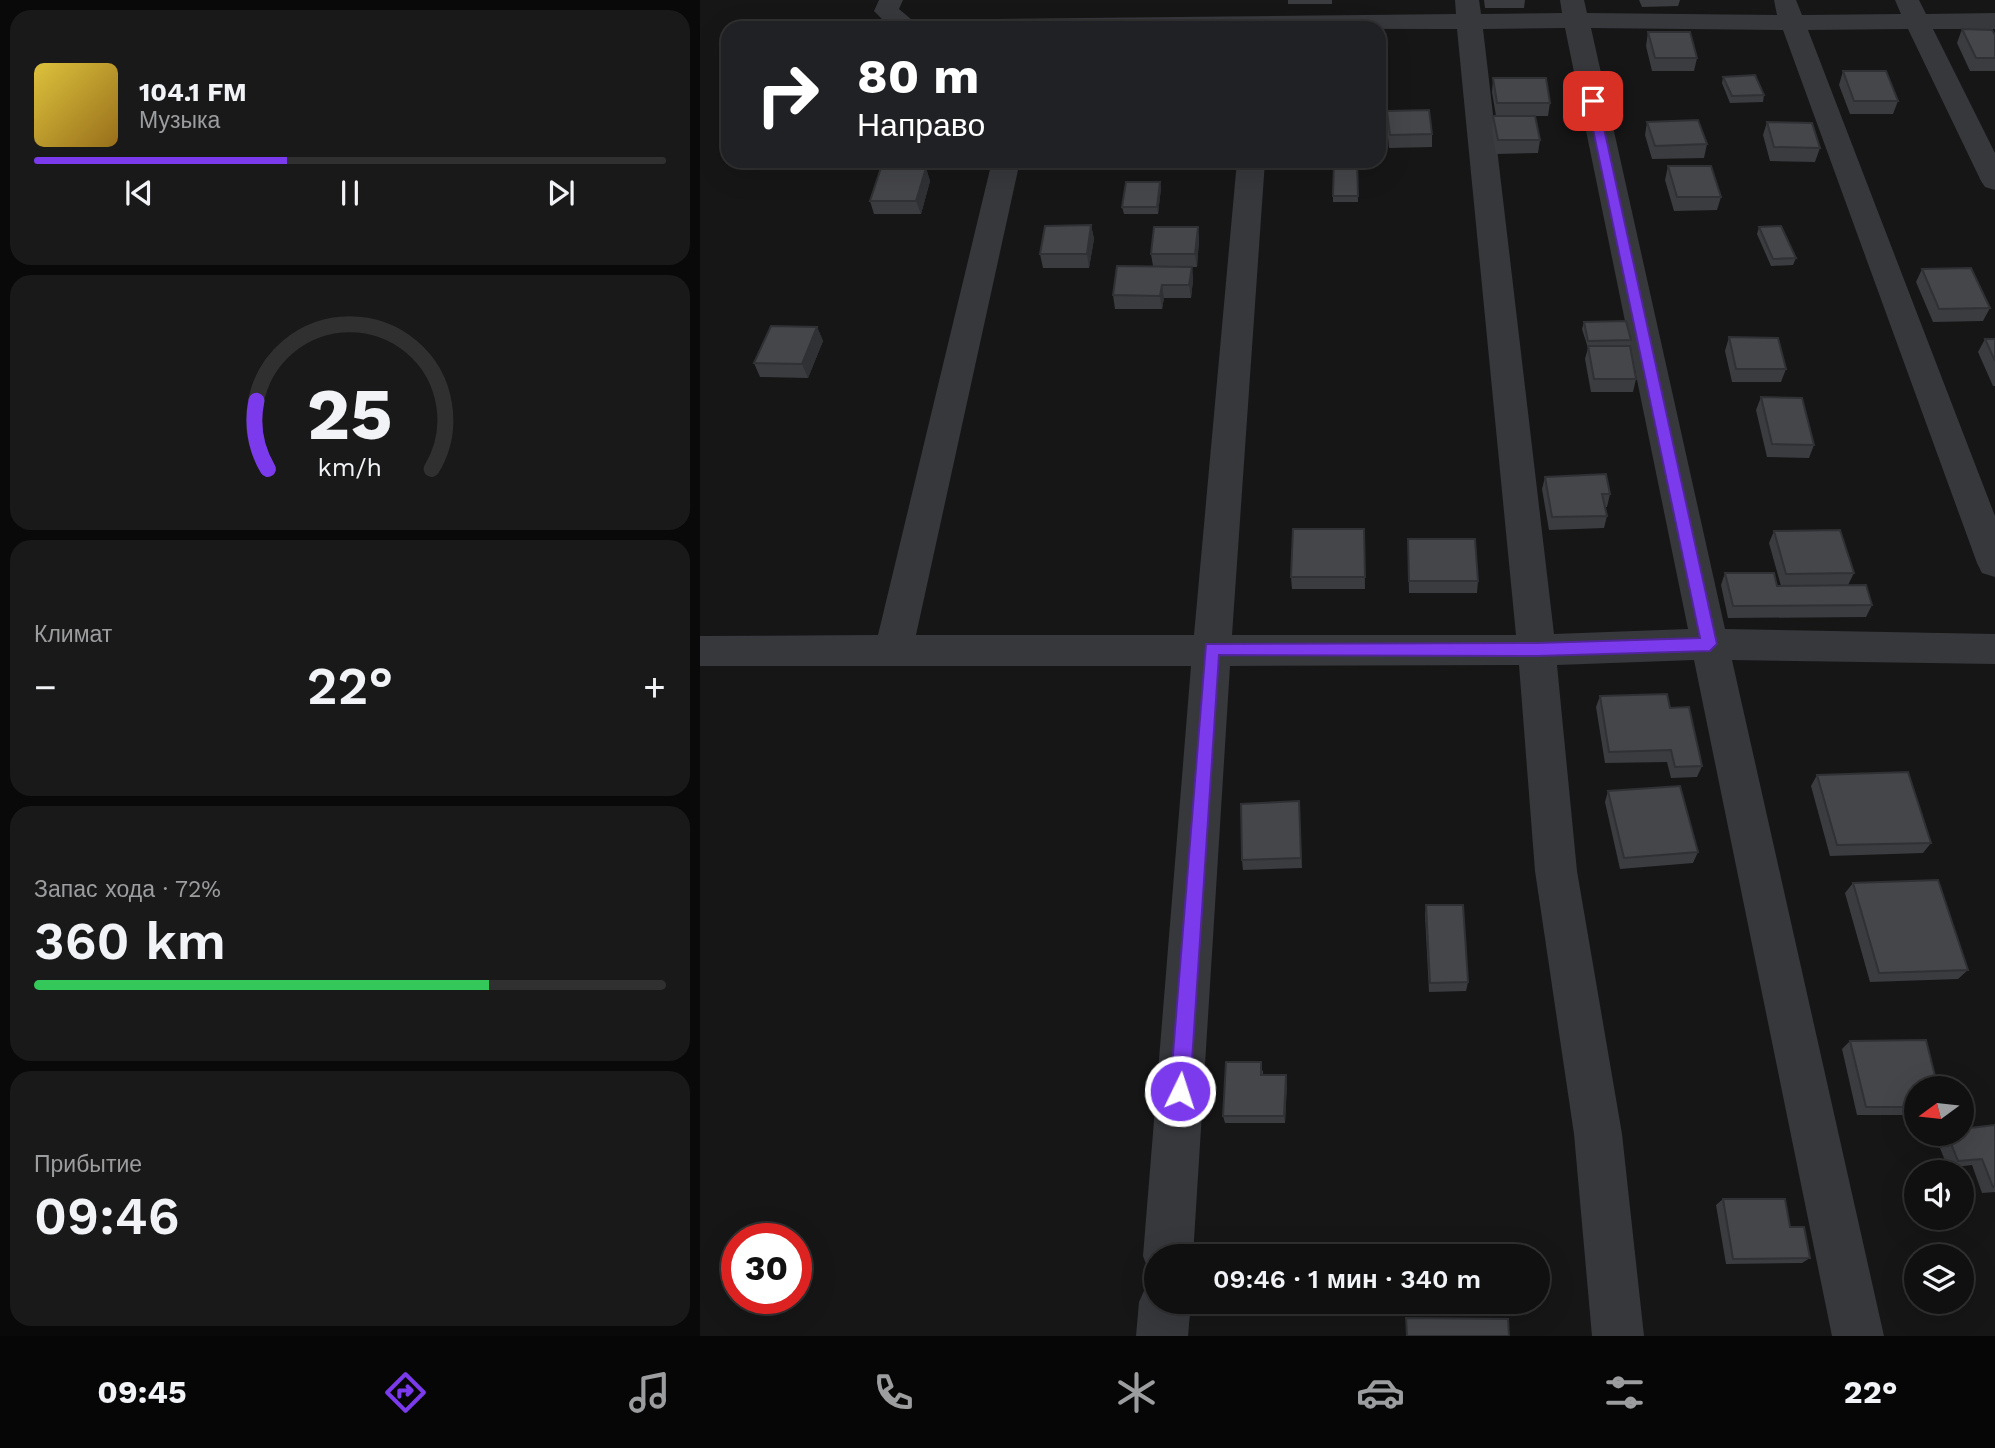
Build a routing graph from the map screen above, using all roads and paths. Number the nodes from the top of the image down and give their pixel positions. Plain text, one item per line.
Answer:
1 (891, 0) edge
2 (1574, 10) edge
3 (1468, 11) edge
4 (1789, 11) edge
5 (1912, 11) edge
6 (1262, 17) edge
7 (898, 21) edge
8 (1172, 21) edge
9 (1995, 21) edge
10 (1004, 168) edge
11 (1250, 168) edge
12 (1995, 181) edge
13 (1995, 563) edge
14 (1710, 644) junction
15 (1212, 648) junction
16 (1995, 649) edge
17 (700, 650) edge
18 (894, 650) junction
19 (1537, 650) junction
20 (1169, 1244) edge
21 (1164, 1314) edge
22 (1163, 1336) edge
23 (1618, 1336) edge
24 (1858, 1336) edge

1 - 7 street
2 - 3 street
2 - 4 street
2 - 14 street
3 - 6 street
3 - 19 street
4 - 5 street
4 - 13 street
5 - 9 street
5 - 12 street
6 - 8 street
10 - 18 street
11 - 15 street
14 - 16 street
14 - 19 street
14 - 24 street
15 - 18 street
15 - 19 street
15 - 20 street
17 - 18 street
19 - 23 street
21 - 22 street

